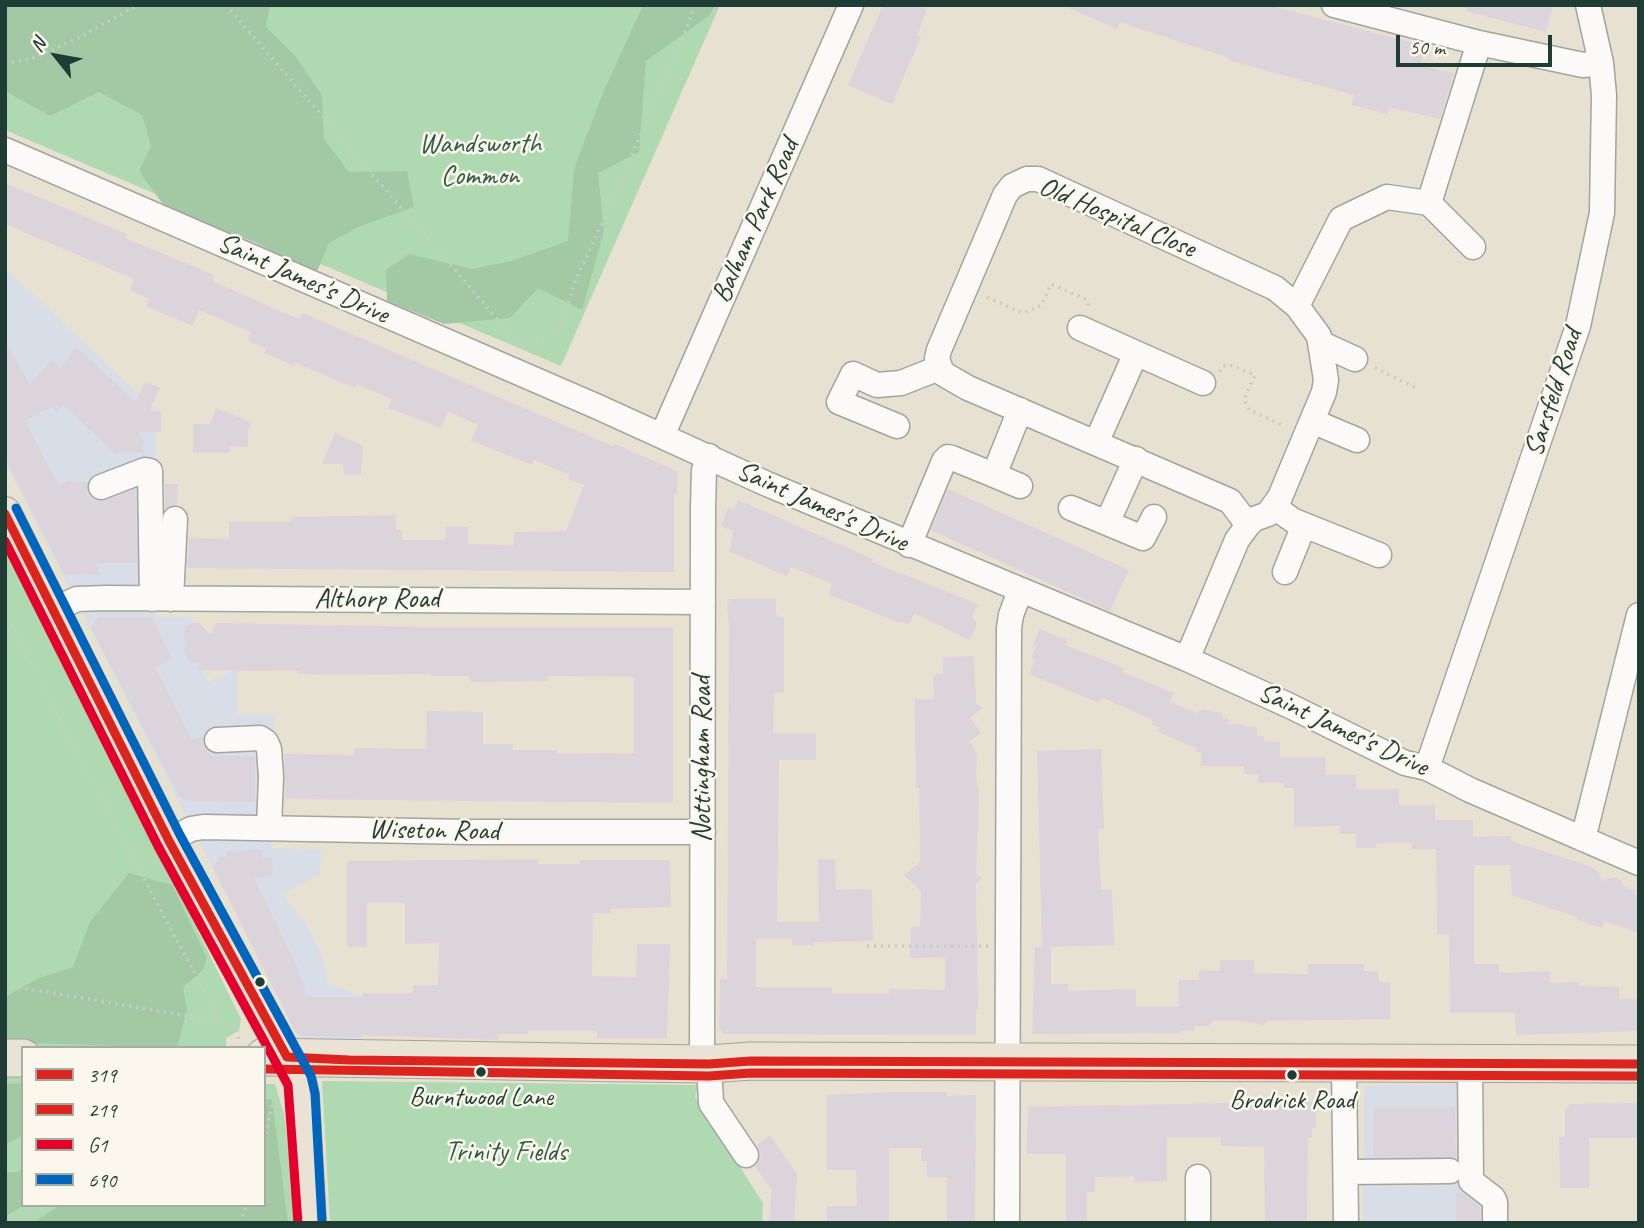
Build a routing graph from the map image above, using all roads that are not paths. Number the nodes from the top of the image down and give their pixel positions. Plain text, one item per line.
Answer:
1 (851, 5) edge
2 (1335, 5) edge
3 (1588, 5) edge
4 (1479, 43) junction
5 (1601, 63) junction
6 (5, 150) edge
7 (1429, 204) junction
8 (1473, 247) dead end
9 (1297, 306) junction
10 (1080, 328) road end
11 (1320, 343) junction
12 (1136, 353) junction
13 (1354, 359) road end
14 (939, 368) junction
15 (1203, 383) road end
16 (1020, 411) junction
17 (897, 426) dead end
18 (1309, 428) junction
19 (662, 436) junction
20 (1357, 440) dead end
21 (1096, 443) junction
22 (709, 456) junction
23 (1136, 459) junction
24 (994, 475) junction
25 (1020, 486) dead end
26 (101, 487) dead end
27 (1274, 507) junction
28 (1071, 508) dead end
29 (5, 513) edge
30 (1154, 517) dead end
31 (174, 519) dead end
32 (1107, 523) junction
33 (1248, 524) junction
34 (1304, 525) junction
35 (909, 545) junction
36 (1378, 555) dead end
37 (1285, 572) dead end
38 (1020, 591) junction
39 (162, 599) junction
40 (703, 602) junction
41 (53, 610) junction
42 (1639, 615) edge
43 (1187, 659) junction
44 (217, 740) dead end
45 (1427, 768) junction
46 (269, 828) junction
47 (703, 832) junction
48 (1583, 839) junction
49 (169, 841) junction
50 (1639, 863) edge
51 (261, 1046) edge
52 (267, 1060) edge
53 (1007, 1061) junction
54 (705, 1063) junction
55 (1344, 1063) junction
56 (1470, 1063) junction
57 (1639, 1063) edge
58 (746, 1155) dead end
59 (1450, 1171) dead end
60 (1346, 1172) junction
61 (1198, 1177) dead end
62 (310, 1223) edge
63 (1007, 1223) edge
64 (1198, 1223) edge
65 (1346, 1223) edge
66 (1495, 1223) edge

1 - 19 street, Balham Park Road
2 - 4 street
3 - 5 street, Sarsfeld Road
4 - 5 street
4 - 7 street
5 - 45 street, Sarsfeld Road
6 - 19 street, Saint James's Drive
7 - 8 street
7 - 9 street
9 - 11 street, Old Hospital Close
9 - 14 street, Old Hospital Close
10 - 12 street
11 - 13 street
11 - 18 street, Old Hospital Close
12 - 15 street
12 - 21 street
14 - 16 street
14 - 17 street
16 - 21 street
16 - 24 street
18 - 20 street
18 - 27 street, Old Hospital Close
19 - 22 street, Saint James's Drive
21 - 23 street
22 - 35 street, Saint James's Drive
22 - 40 street, Nottingham Road
23 - 32 street
23 - 33 street
24 - 25 street
24 - 35 street
26 - 39 street
27 - 33 street
27 - 34 street
28 - 32 street
29 - 41 main road
30 - 32 street
31 - 39 street
33 - 43 street
34 - 36 street
34 - 37 street
35 - 38 street, Saint James's Drive
38 - 43 street, Saint James's Drive
38 - 53 street
39 - 40 street, Althorp Road
39 - 41 street, Althorp Road
40 - 47 street, Nottingham Road
41 - 49 main road
42 - 48 street
43 - 45 street, Saint James's Drive
44 - 46 street
45 - 48 street, Saint James's Drive
46 - 47 street, Wiseton Road
46 - 49 street, Wiseton Road
47 - 54 street, Nottingham Road
48 - 50 street, Saint James's Drive
49 - 51 main road
52 - 54 highway
52 - 62 main road
53 - 54 highway
53 - 55 highway
53 - 63 street
54 - 58 street, Nottingham Road
55 - 56 highway
55 - 60 street
56 - 57 highway
56 - 66 street
59 - 60 street
60 - 65 street
61 - 64 street

